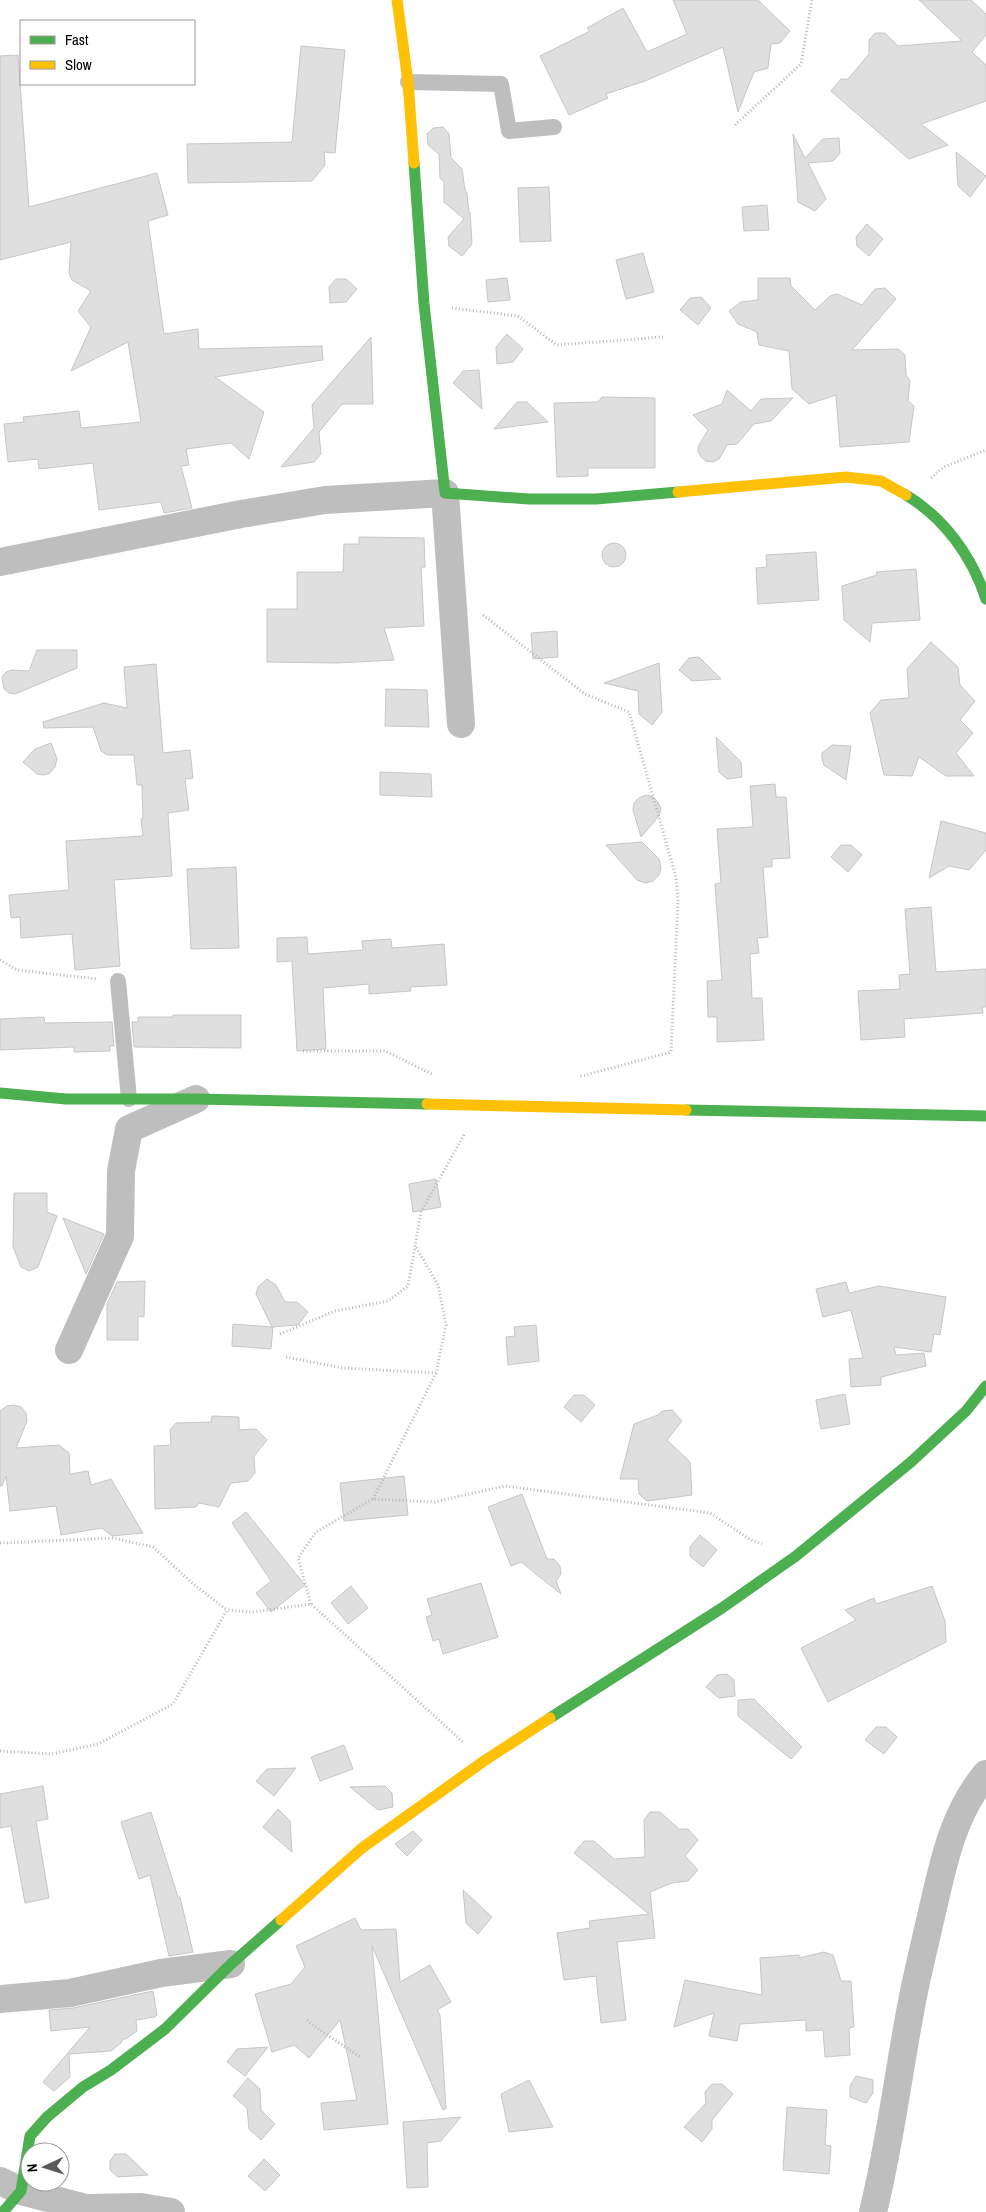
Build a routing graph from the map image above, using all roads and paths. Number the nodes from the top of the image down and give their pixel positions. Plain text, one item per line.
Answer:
1 (397, 0) edge
2 (812, 0) edge
3 (408, 82) junction
4 (735, 125) dead end
5 (554, 127) dead end
6 (424, 304) junction
7 (663, 337) dead end
8 (986, 450) edge
9 (445, 493) junction
10 (910, 497) junction
11 (0, 562) edge
12 (452, 590) junction
13 (986, 599) edge
14 (461, 724) dead end
15 (0, 960) edge
16 (118, 981) joint
17 (303, 1051) dead end
18 (439, 1074) dead end
19 (577, 1077) dead end
20 (0, 1093) edge
21 (129, 1099) junction
22 (196, 1099) junction
23 (480, 1106) junction
24 (986, 1116) edge
25 (415, 1246) junction
26 (280, 1334) dead end
27 (69, 1350) dead end
28 (286, 1357) dead end
29 (436, 1372) junction
30 (986, 1386) edge
31 (373, 1499) junction
32 (0, 1543) edge
33 (796, 1556) junction
34 (311, 1604) junction
35 (227, 1610) junction
36 (0, 1751) edge
37 (484, 1761) junction
38 (986, 1774) edge
39 (231, 1964) junction
40 (0, 1999) edge
41 (308, 2020) dead end
42 (360, 2057) dead end
43 (10, 2186) edge
44 (3, 2212) edge
45 (170, 2212) edge
46 (873, 2212) edge

1 - 3 street
2 - 4 path
3 - 5 lane
3 - 6 street
6 - 7 path
6 - 9 street
8 - 10 path
9 - 10 street
9 - 11 street
9 - 12 street
10 - 13 street
12 - 14 street
12 - 19 path
15 - 16 path
16 - 21 lane
17 - 18 path
20 - 21 street
21 - 22 street
22 - 23 street
22 - 27 street
23 - 24 street
23 - 25 path
25 - 26 path
25 - 29 path
28 - 29 path
29 - 31 path
30 - 33 street
31 - 33 path
31 - 34 path
32 - 35 path
33 - 37 street
34 - 35 path
34 - 37 path
35 - 36 path
37 - 39 street
38 - 46 street
39 - 40 street
39 - 43 street
41 - 42 path
43 - 44 street
43 - 45 street

